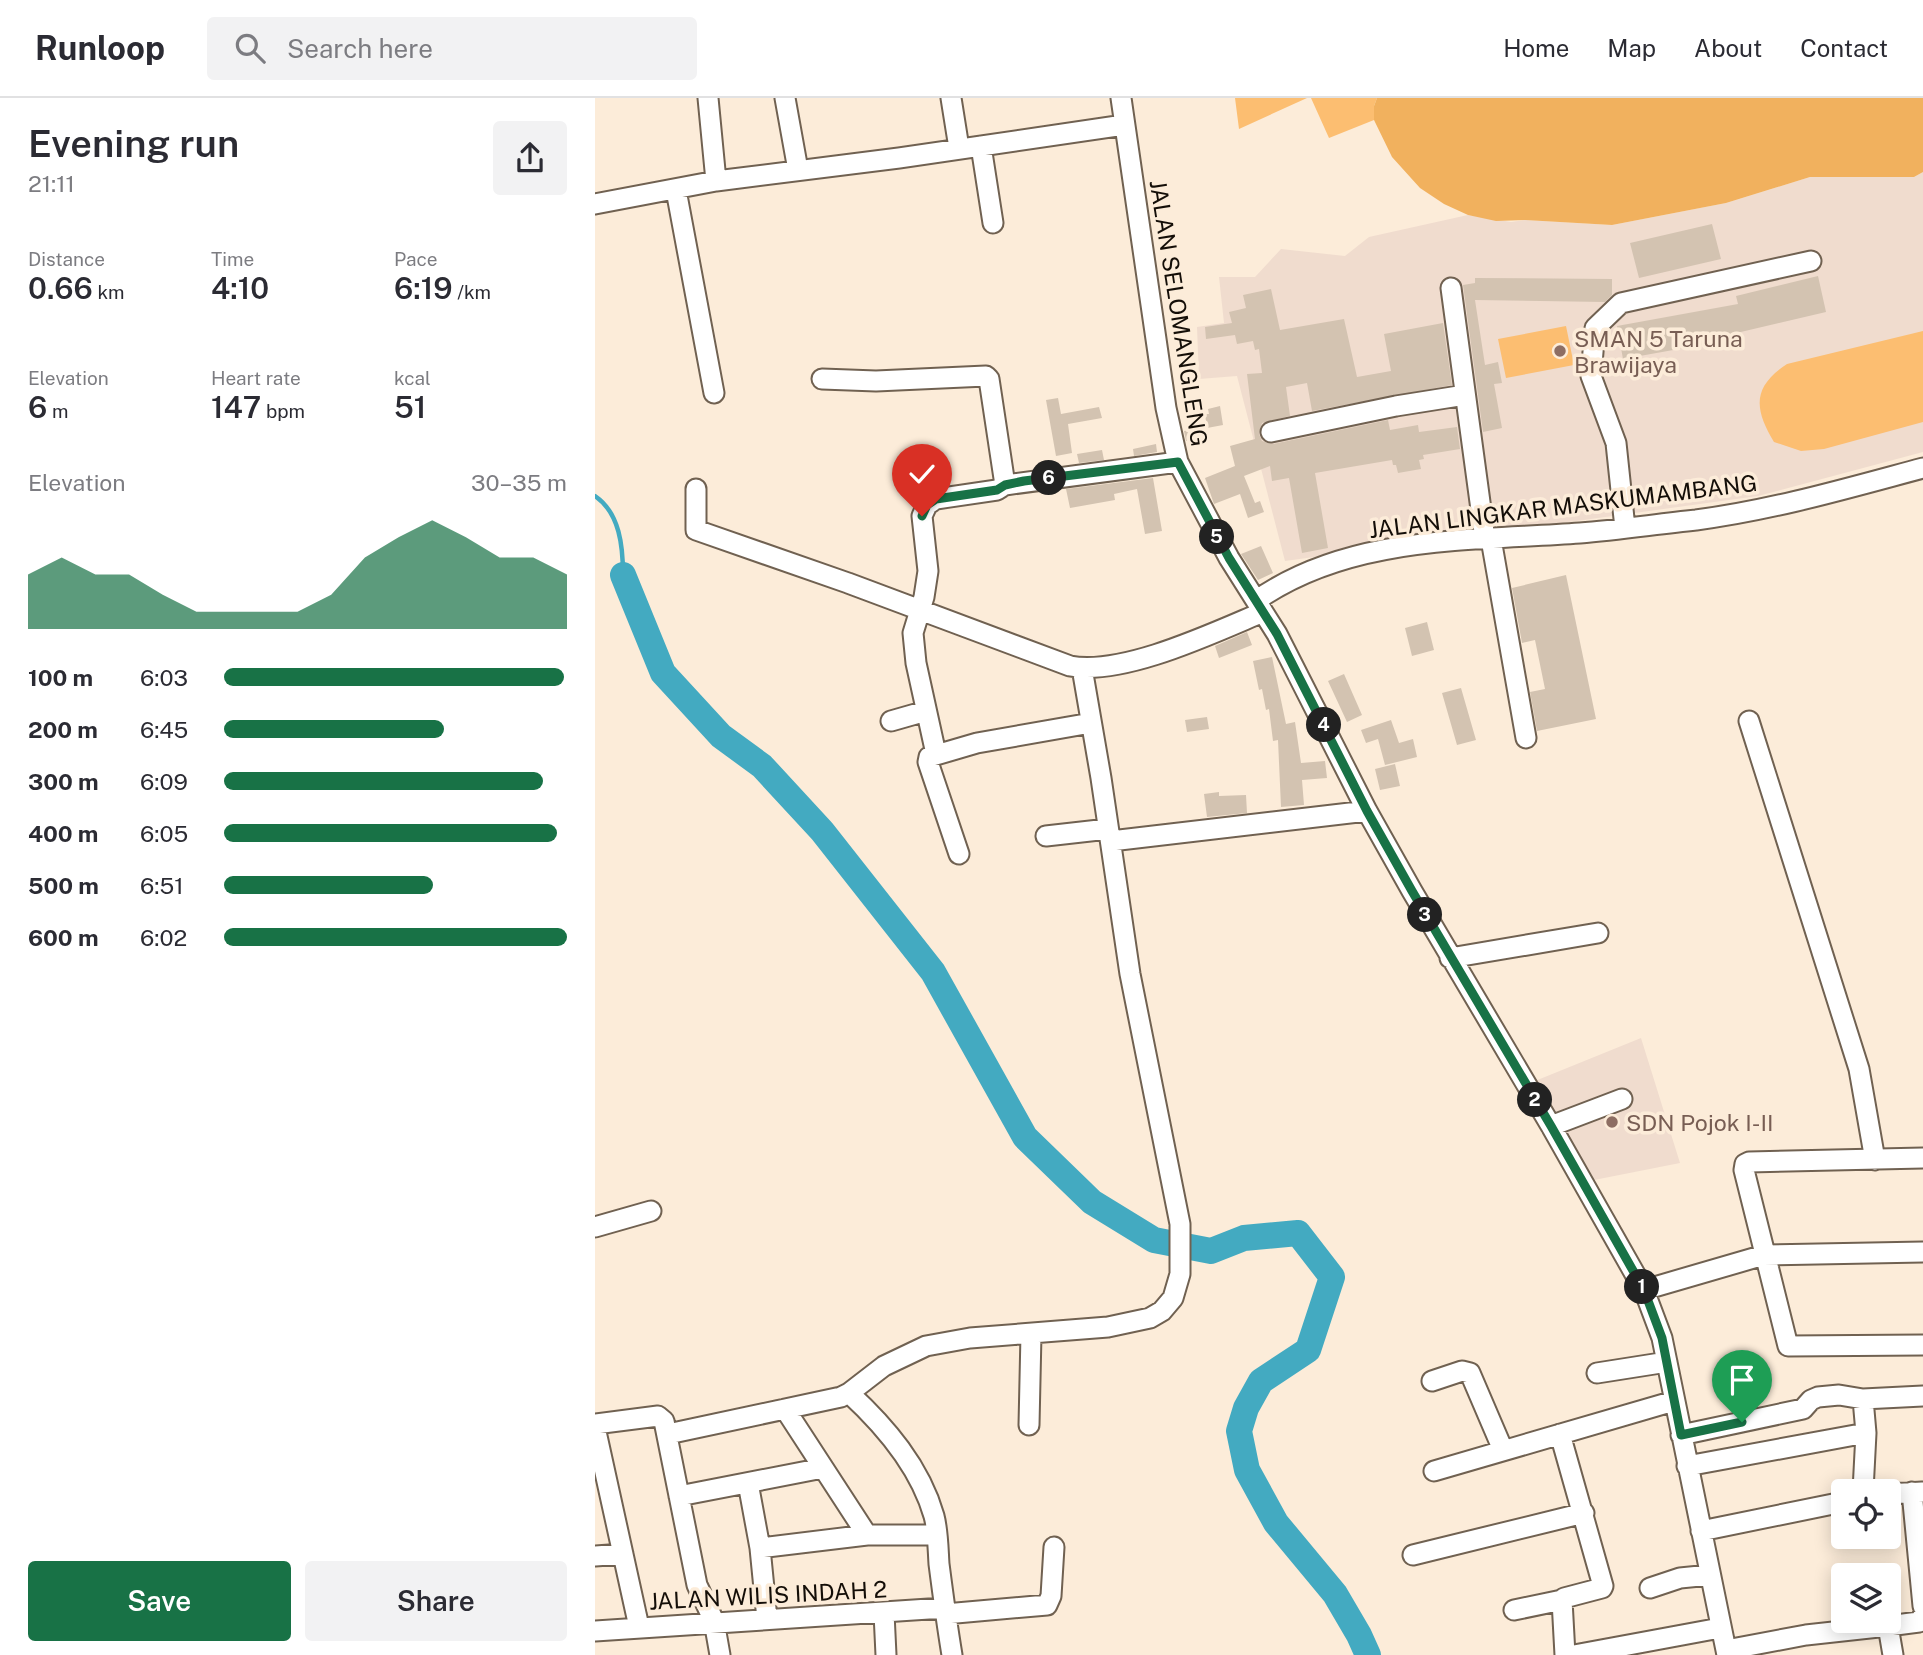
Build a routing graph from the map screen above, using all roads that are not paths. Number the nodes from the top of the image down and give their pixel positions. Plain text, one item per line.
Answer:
1 (708, 98) edge
2 (785, 98) edge
3 (951, 98) edge
4 (1121, 98) edge
5 (1124, 125) junction
6 (981, 146) junction
7 (959, 148) junction
8 (798, 170) junction
9 (716, 181) junction
10 (676, 190) junction
11 (595, 204) edge
12 (993, 223) dead end
13 (1811, 261) dead end
14 (1451, 288) dead end
15 (822, 379) dead end
16 (714, 393) dead end
17 (1465, 395) junction
18 (1271, 432) dead end
19 (1178, 462) junction
20 (1923, 468) edge
21 (1005, 485) junction
22 (696, 489) dead end
23 (1625, 528) junction
24 (1488, 539) junction
25 (921, 606) junction
26 (1260, 606) junction
27 (1082, 668) junction
28 (926, 711) junction
29 (891, 721) dead end
30 (1749, 721) dead end
31 (1091, 723) junction
32 (1526, 737) dead end
33 (936, 754) junction
34 (1367, 811) junction
35 (1109, 835) junction
36 (1046, 836) dead end
37 (959, 854) dead end
38 (1598, 933) dead end
39 (1450, 958) junction
40 (1622, 1099) dead end
41 (1551, 1126) junction
42 (1923, 1158) edge
43 (1875, 1160) junction
44 (651, 1211) dead end
45 (595, 1227) edge
46 (1923, 1252) edge
47 (1764, 1255) junction
48 (1644, 1290) junction
49 (1031, 1334) junction
50 (1923, 1345) edge
51 (1667, 1362) junction
52 (1597, 1373) dead end
53 (1431, 1381) dead end
54 (849, 1394) junction
55 (1923, 1396) edge
56 (1863, 1399) junction
57 (1674, 1401) junction
58 (785, 1409) junction
59 (1030, 1425) dead end
60 (595, 1426) edge
61 (1866, 1433) junction
62 (668, 1434) junction
63 (1560, 1434) junction
64 (1681, 1435) junction
65 (1503, 1450) junction
66 (1687, 1466) junction
67 (823, 1468) junction
68 (1434, 1471) dead end
69 (1864, 1479) edge
70 (748, 1483) junction
71 (601, 1488) edge
72 (1917, 1492) edge
73 (678, 1496) junction
74 (1831, 1504) edge
75 (1584, 1513) junction
76 (1701, 1531) junction
77 (867, 1535) junction
78 (936, 1535) junction
79 (1054, 1547) dead end
80 (760, 1548) junction
81 (623, 1554) junction
82 (1413, 1555) dead end
83 (595, 1556) edge
84 (1710, 1575) junction
85 (1650, 1587) dead end
86 (1562, 1601) junction
87 (1923, 1606) edge
88 (1514, 1610) dead end
89 (945, 1611) junction
90 (884, 1613) junction
91 (1923, 1616) edge
92 (767, 1619) junction
93 (713, 1621) junction
94 (1901, 1624) edge
95 (639, 1628) junction
96 (1720, 1628) junction
97 (595, 1631) edge
98 (1831, 1632) edge
99 (1889, 1633) edge
100 (1726, 1653) edge
101 (720, 1655) edge
102 (886, 1655) edge
103 (952, 1655) edge
104 (1565, 1655) edge
105 (1574, 1655) edge
106 (1893, 1655) edge

1 - 9 street
2 - 8 street
3 - 7 street
4 - 5 street, JALAN SELOMANGLENG
5 - 6 street
5 - 19 street, JALAN SELOMANGLENG
6 - 7 street
6 - 12 street
7 - 8 street
8 - 9 street
9 - 10 street
10 - 11 street
10 - 16 street
13 - 23 street
14 - 17 street
15 - 21 street
17 - 18 street
17 - 24 street
19 - 21 street
19 - 26 street, JALAN SELOMANGLENG
20 - 23 street, JALAN LINGKAR MASKUMAMBANG
21 - 25 street
22 - 25 street
23 - 24 street, JALAN LINGKAR MASKUMAMBANG
24 - 26 street, JALAN LINGKAR MASKUMAMBANG
24 - 32 street
25 - 27 street
25 - 28 street
26 - 27 street, JALAN LINGKAR MASKUMAMBANG
26 - 34 street, JALAN SELOMANGLENG
27 - 31 street
28 - 29 street
28 - 33 street
30 - 43 street
31 - 33 street
31 - 35 street
33 - 37 street
34 - 35 street
34 - 39 street, JALAN SELOMANGLENG
35 - 36 street
35 - 49 street
38 - 39 street
39 - 41 street, JALAN SELOMANGLENG
40 - 41 street
41 - 48 street, JALAN SELOMANGLENG
42 - 43 street
43 - 47 street
44 - 45 street
46 - 47 street
47 - 48 street
47 - 50 street
48 - 51 street, JALAN SELOMANGLENG
49 - 54 street
49 - 59 street
51 - 52 street
51 - 57 street, JALAN SELOMANGLENG
53 - 65 street
54 - 58 street
54 - 78 street
55 - 56 street
56 - 61 street
56 - 64 street
57 - 63 street
57 - 64 street, JALAN SELOMANGLENG
58 - 62 street
58 - 67 street
60 - 62 street
60 - 71 street
61 - 66 street
61 - 69 street
62 - 73 street
63 - 65 street
63 - 75 street
64 - 66 street, JALAN SELOMANGLENG
65 - 68 street
66 - 76 street, JALAN SELOMANGLENG
67 - 70 street
67 - 77 street
70 - 73 street
70 - 80 street
71 - 81 street
72 - 87 street
73 - 93 street
74 - 76 street
75 - 82 street
75 - 86 street
76 - 84 street, JALAN SELOMANGLENG
77 - 78 street
77 - 80 street
78 - 89 street
79 - 89 street, JALAN WILIS INDAH 2
80 - 92 street
81 - 83 street
81 - 95 street
84 - 85 street
84 - 96 street, JALAN SELOMANGLENG
86 - 88 street
86 - 104 street
89 - 90 street, JALAN WILIS INDAH 2
89 - 103 street
90 - 92 street, JALAN WILIS INDAH 2
90 - 102 street
91 - 94 street
92 - 93 street, JALAN WILIS INDAH 2
93 - 95 street, JALAN WILIS INDAH 2
93 - 101 street
95 - 97 street, JALAN WILIS INDAH 2
96 - 100 street, JALAN SELOMANGLENG
96 - 105 street
98 - 100 street
99 - 106 street

